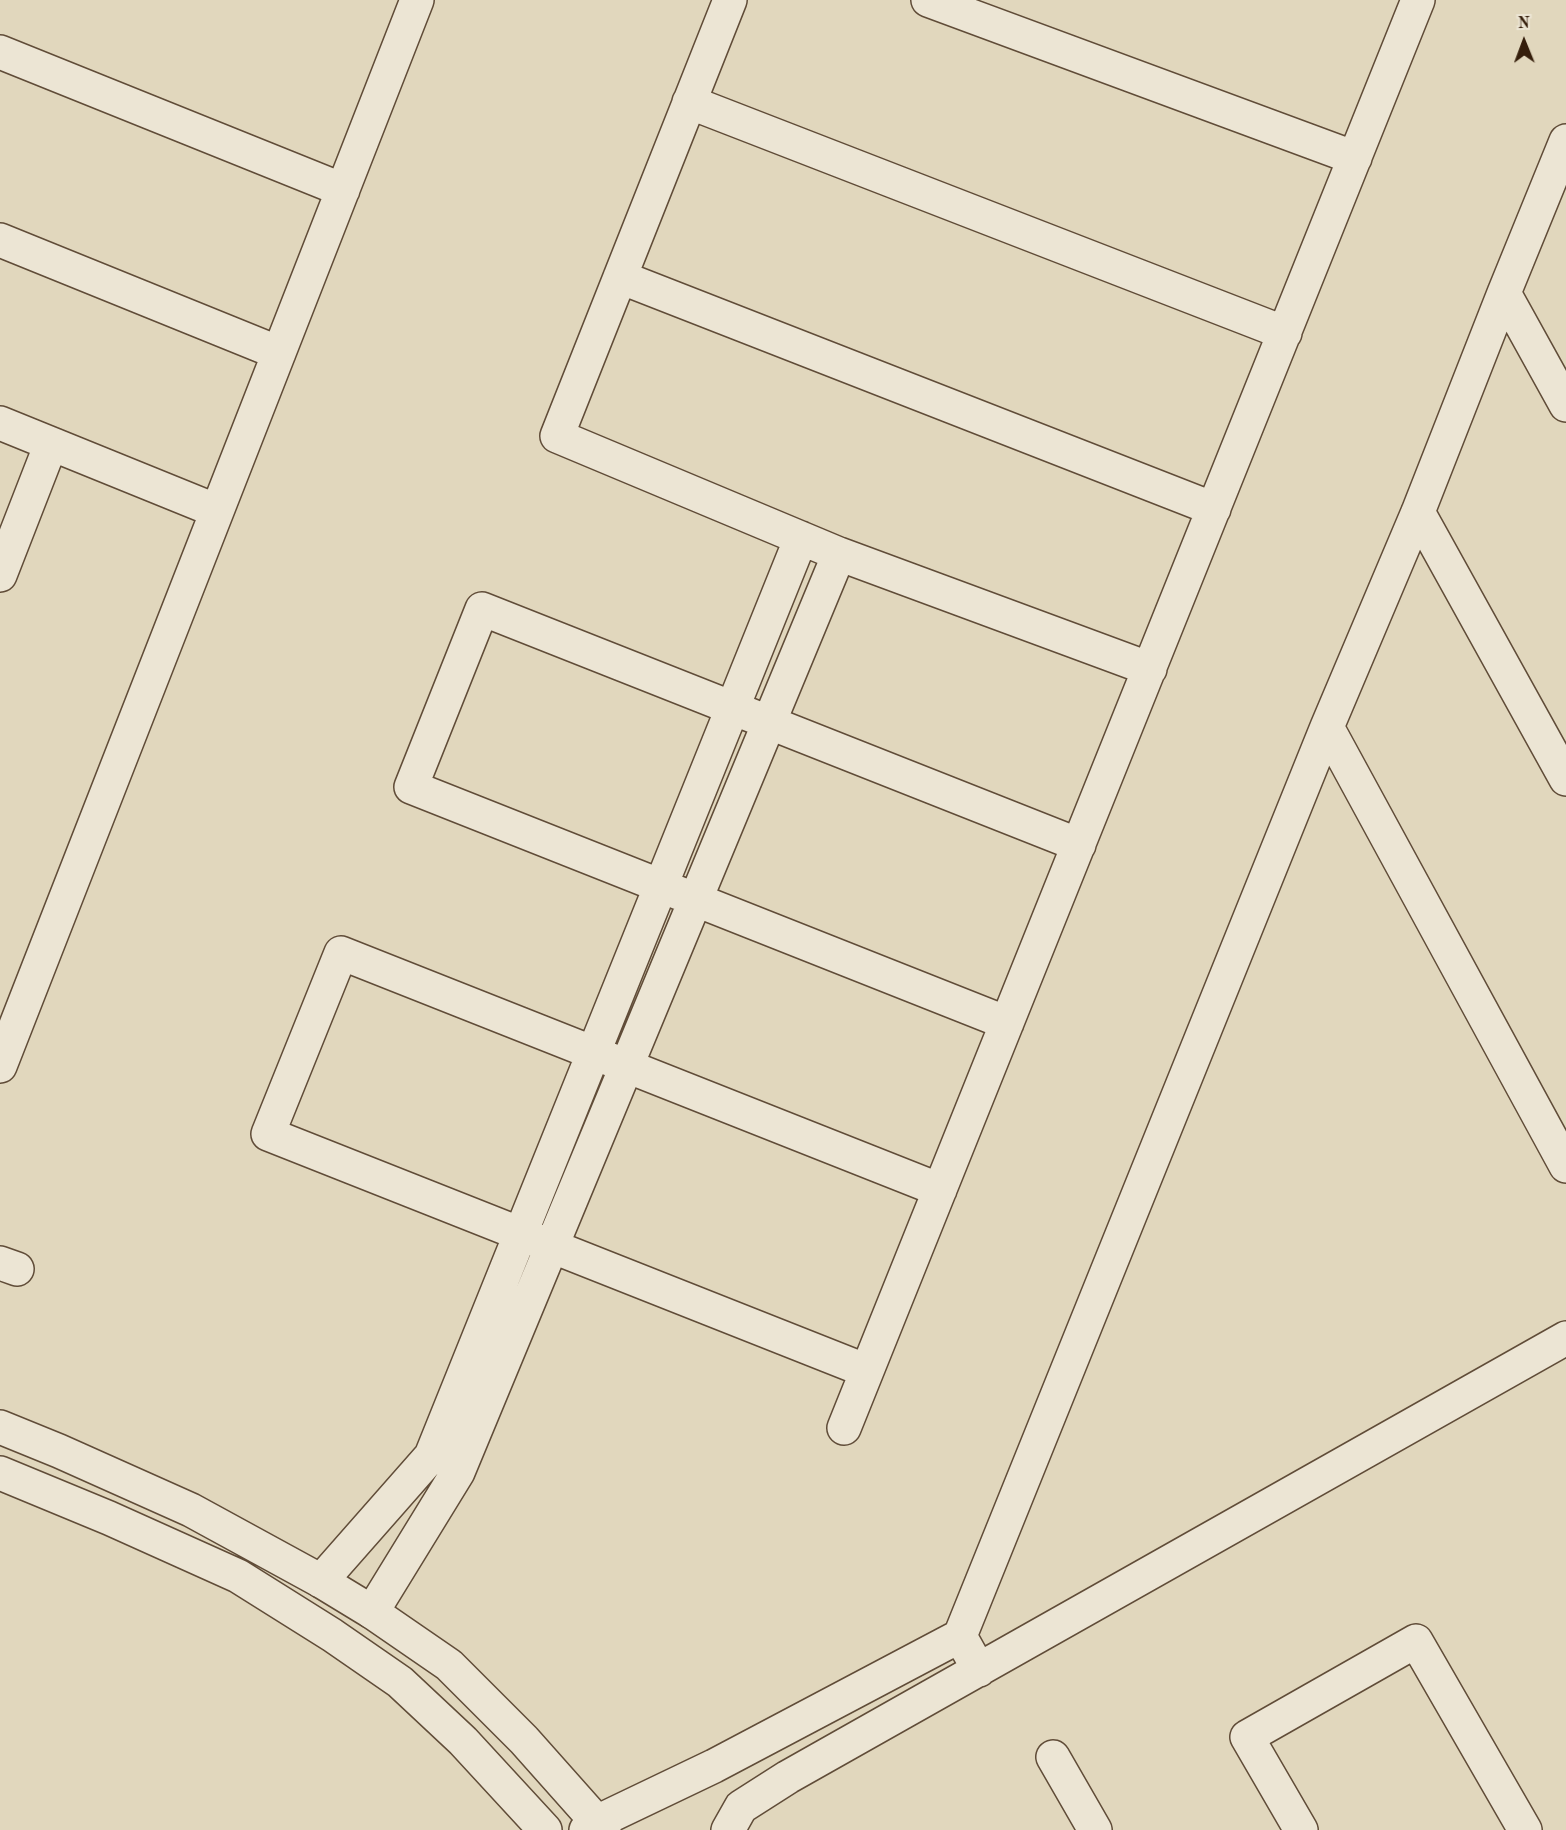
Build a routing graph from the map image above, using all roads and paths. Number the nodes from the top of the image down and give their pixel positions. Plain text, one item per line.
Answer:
1 (730, 0) edge
2 (928, 0) edge
3 (1419, 0) edge
4 (412, 2) edge
5 (0, 51) edge
6 (689, 102) junction
7 (1566, 141) edge
8 (1354, 158) junction
9 (343, 190) junction
10 (0, 240) edge
11 (620, 277) junction
12 (1504, 293) junction
13 (1285, 333) junction
14 (279, 353) junction
15 (1566, 405) edge
16 (0, 423) edge
17 (51, 444) junction
18 (1214, 509) junction
19 (217, 511) junction
20 (1418, 512) junction
21 (801, 538) junction
22 (839, 554) junction
23 (0, 575) edge
24 (1150, 669) junction
25 (732, 708) junction
26 (769, 722) junction
27 (1327, 727) junction
28 (1566, 779) edge
29 (1079, 845) junction
30 (660, 885) junction
31 (696, 899) junction
32 (1007, 1023) junction
33 (593, 1053) junction
34 (0, 1066) edge
35 (627, 1066) junction
36 (1566, 1166) edge
37 (940, 1190) junction
38 (520, 1234) junction
39 (552, 1246) junction
40 (1566, 1338) edge
41 (867, 1371) junction
42 (0, 1427) edge
43 (844, 1428) dead end
44 (0, 1473) edge
45 (321, 1581) junction
46 (372, 1612) junction
47 (960, 1636) junction
48 (979, 1670) junction
49 (1053, 1757) dead end
50 (596, 1827) edge
51 (545, 1830) edge
52 (728, 1830) edge
53 (1095, 1830) edge
54 (1301, 1830) edge
55 (1526, 1830) edge

1 - 6 street
2 - 8 street
3 - 8 street
4 - 9 street
5 - 9 street
6 - 11 street
6 - 13 street
7 - 12 street
8 - 13 street
9 - 14 street
10 - 14 street
11 - 18 street
11 - 21 street
12 - 15 street
12 - 20 street
13 - 18 street
14 - 19 street
16 - 17 street
17 - 19 street
17 - 23 street
18 - 24 street
19 - 34 street
20 - 27 street
20 - 28 street
21 - 22 street
21 - 25 street
22 - 24 street
22 - 26 street
24 - 29 street
25 - 26 street
25 - 30 street
25 - 30 street
26 - 29 street
26 - 31 street
27 - 36 street
27 - 47 street
29 - 32 street
30 - 31 street
30 - 33 street
31 - 32 street
31 - 35 street
32 - 37 street
33 - 35 street
33 - 38 street
33 - 38 street
35 - 37 street
35 - 39 street
37 - 41 street
38 - 39 street
38 - 45 street
39 - 41 street
39 - 46 street
40 - 48 street
41 - 43 street
42 - 45 street
44 - 51 street
45 - 46 street
46 - 50 street
47 - 48 street
47 - 50 street
48 - 52 street
49 - 53 street
54 - 55 street

